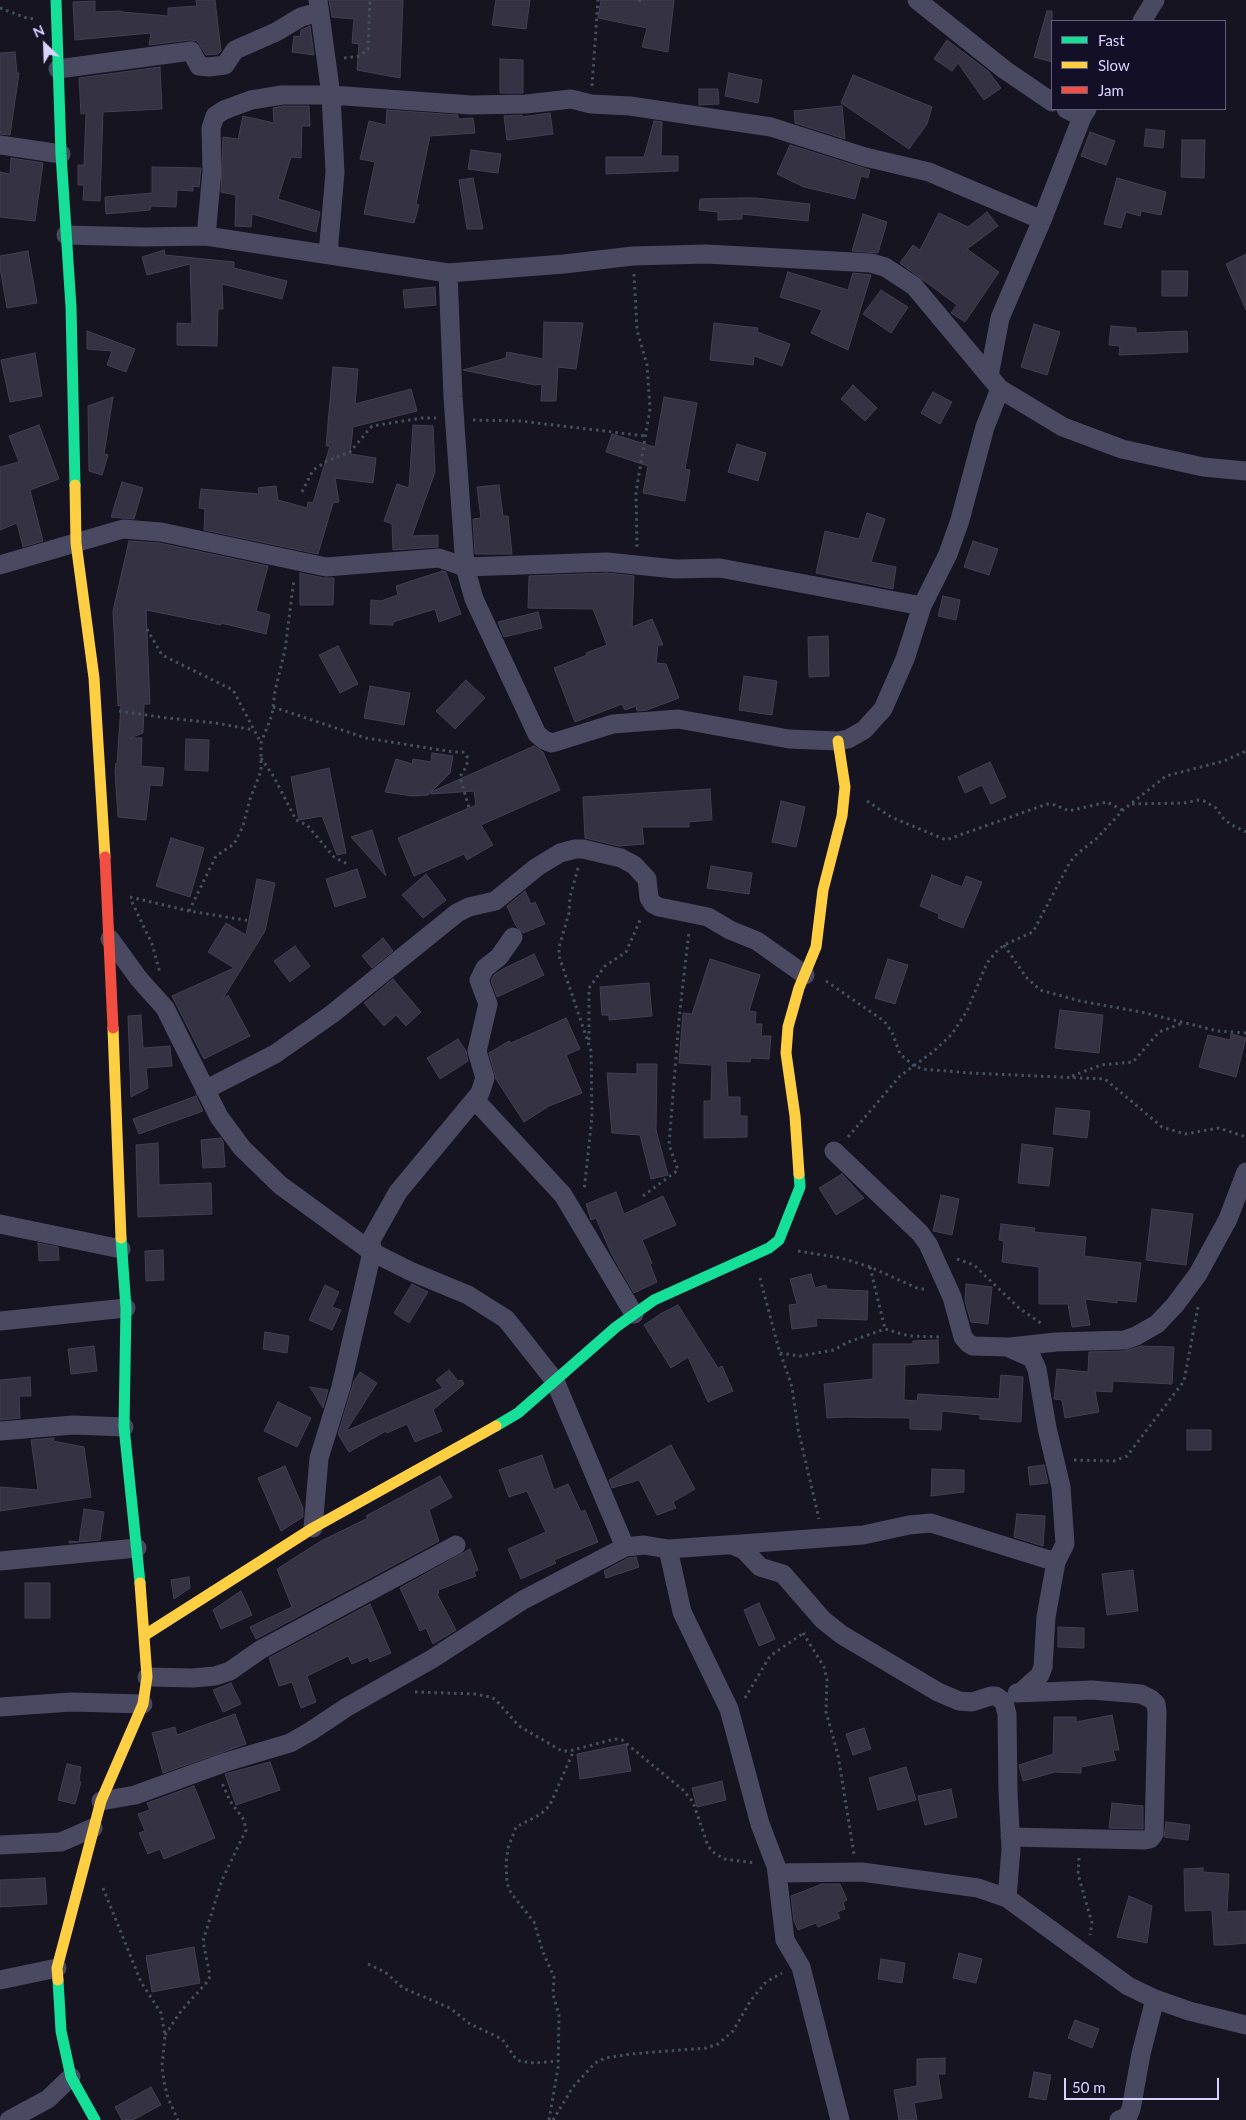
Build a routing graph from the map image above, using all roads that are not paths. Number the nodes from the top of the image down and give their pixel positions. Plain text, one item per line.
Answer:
1 (56, 0) edge
2 (917, 0) edge
3 (1155, 0) edge
4 (318, 6) edge
5 (1143, 20) edge
6 (58, 69) junction
7 (331, 95) junction
8 (1051, 101) edge
9 (1078, 111) edge
10 (0, 145) edge
11 (61, 154) junction
12 (1042, 220) junction
13 (66, 235) junction
14 (206, 236) junction
15 (328, 254) junction
16 (448, 274) junction
17 (995, 382) junction
18 (1246, 471) edge
19 (76, 543) junction
20 (0, 565) edge
21 (465, 567) junction
22 (922, 606) junction
23 (838, 741) junction
24 (513, 937) dead end
25 (110, 939) junction
26 (806, 970) junction
27 (205, 1090) junction
28 (476, 1101) junction
29 (834, 1151) road end
30 (1246, 1172) edge
31 (0, 1224) edge
32 (121, 1249) junction
33 (372, 1252) junction
34 (126, 1308) junction
35 (634, 1314) junction
36 (0, 1321) edge
37 (1008, 1347) junction
38 (555, 1381) junction
39 (124, 1426) junction
40 (0, 1431) edge
41 (313, 1528) junction
42 (456, 1544) dead end
43 (732, 1545) junction
44 (625, 1547) junction
45 (137, 1548) junction
46 (668, 1549) junction
47 (0, 1561) edge
48 (1056, 1562) junction
49 (145, 1635) junction
50 (147, 1677) junction
51 (1021, 1692) junction
52 (996, 1696) junction
53 (143, 1704) junction
54 (0, 1707) edge
55 (100, 1801) junction
56 (93, 1828) junction
57 (1010, 1837) junction
58 (0, 1845) edge
59 (777, 1870) junction
60 (1007, 1898) junction
61 (57, 1968) junction
62 (0, 1980) edge
63 (1155, 1999) junction
64 (1246, 2025) edge
65 (71, 2077) junction
66 (9, 2120) edge
67 (95, 2120) edge
68 (840, 2120) edge
69 (1119, 2120) edge

1 - 6 street
2 - 8 street
3 - 5 street
4 - 6 street
4 - 7 street
6 - 11 street
7 - 12 street
7 - 14 street
7 - 15 street
9 - 12 street
10 - 11 street
11 - 13 street
12 - 17 street
13 - 14 street
13 - 19 street
14 - 15 street
15 - 16 street
16 - 17 street
16 - 21 street
17 - 18 street
17 - 22 street
19 - 20 street
19 - 21 street
19 - 25 street
21 - 22 street
21 - 23 street
22 - 23 street
23 - 26 street
24 - 28 street
25 - 27 street
25 - 32 street
26 - 27 street
26 - 35 street
27 - 33 street
28 - 33 street
28 - 35 street
29 - 37 street
30 - 37 street
31 - 32 street
32 - 34 street
33 - 38 street
33 - 41 street
34 - 36 street
34 - 39 street
35 - 38 street
37 - 48 street
38 - 41 street
38 - 44 street
39 - 40 street
39 - 45 street
41 - 49 street
42 - 50 street
43 - 46 street
43 - 48 street
43 - 52 street
44 - 46 street
44 - 55 street
45 - 47 street
45 - 49 street
46 - 59 street
48 - 51 street
49 - 50 street
50 - 53 street
51 - 52 street
51 - 57 street
52 - 57 street
53 - 54 street
53 - 55 street
55 - 56 street
56 - 58 street
56 - 61 street
57 - 60 street
59 - 60 street
59 - 68 street
60 - 63 street
61 - 62 street
61 - 65 street
63 - 64 street
63 - 69 street
65 - 66 street
65 - 67 street

